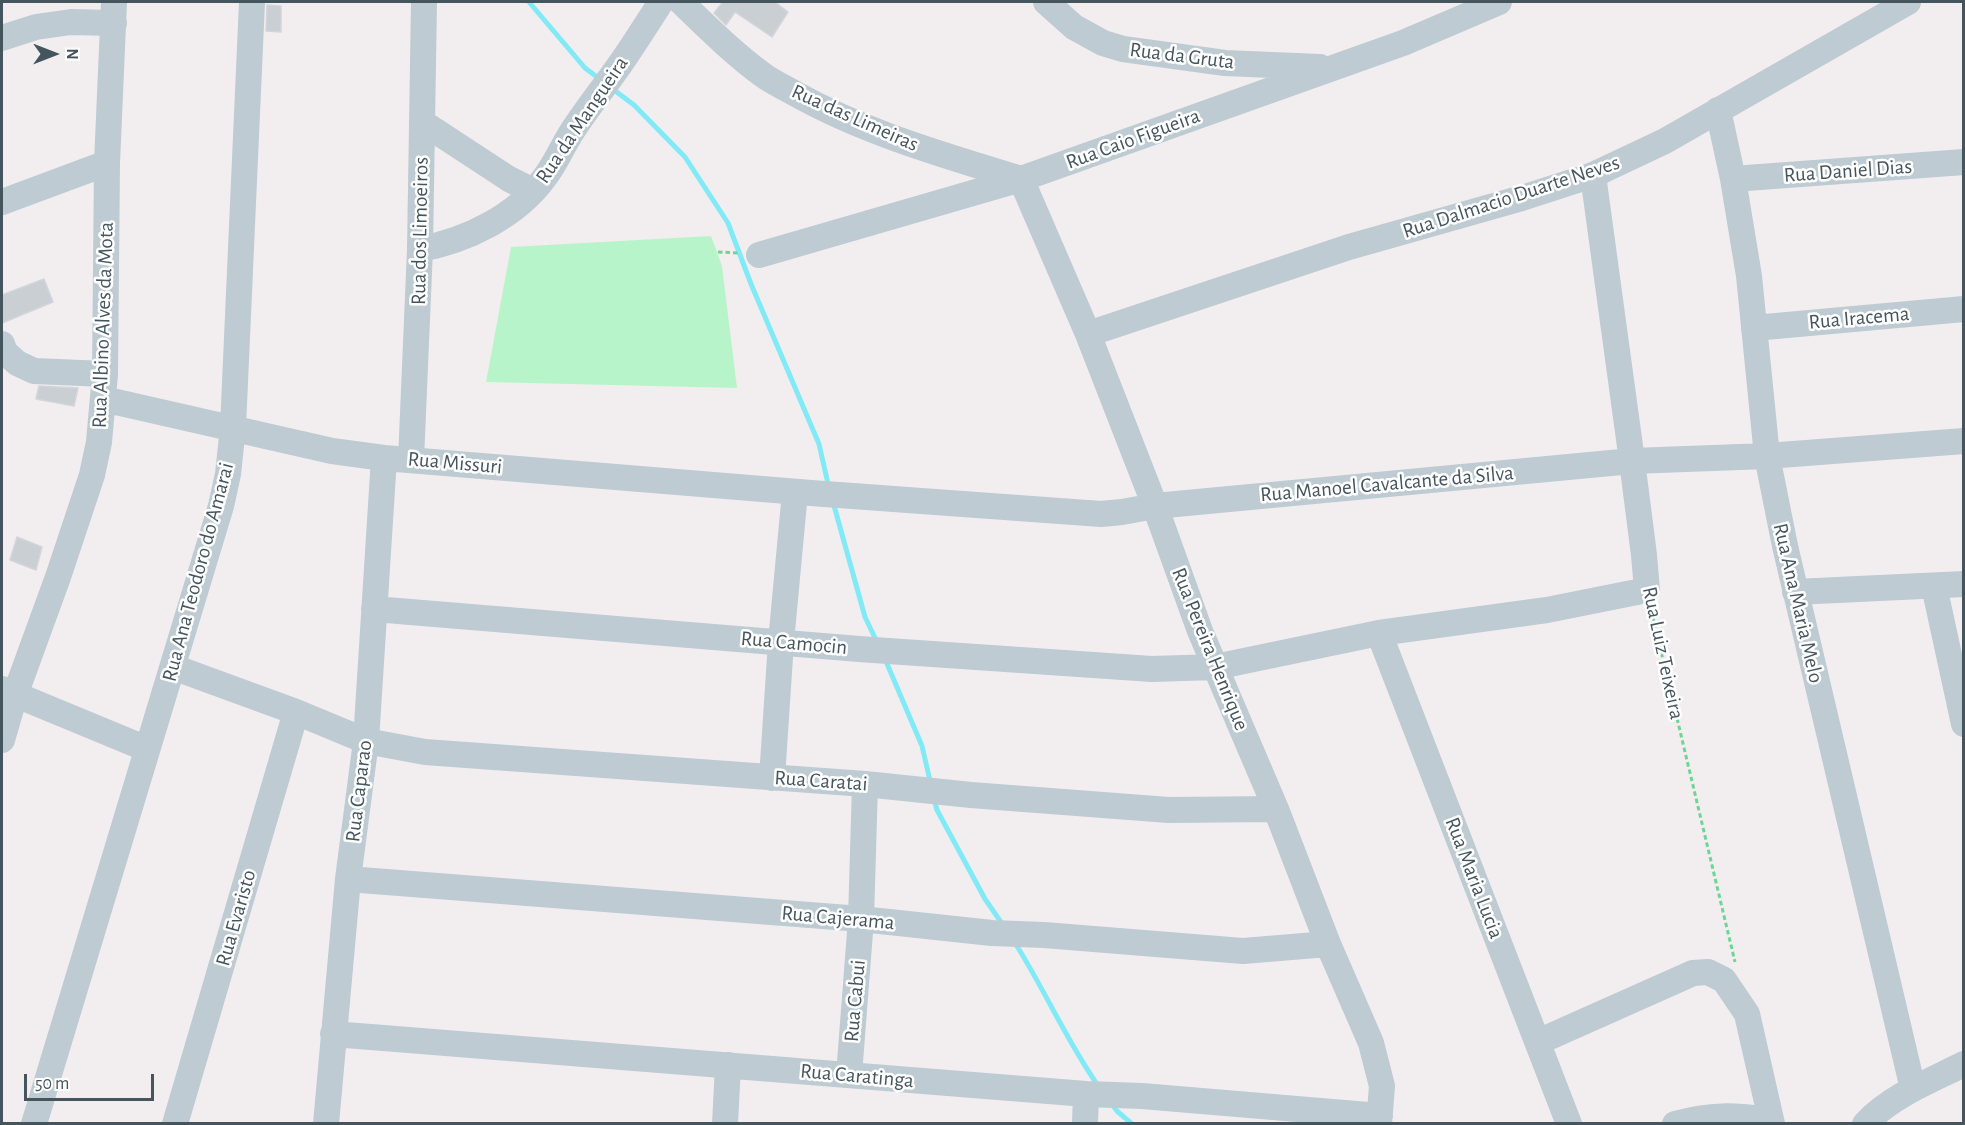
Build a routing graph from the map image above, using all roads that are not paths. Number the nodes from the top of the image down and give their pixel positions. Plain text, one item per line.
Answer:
1 (252, 2) edge
2 (424, 2) edge
3 (661, 2) edge
4 (681, 2) edge
5 (1046, 2) edge
6 (1499, 2) edge
7 (1908, 2) edge
8 (114, 12) edge
9 (2, 38) edge
10 (1332, 68) junction
11 (1718, 110) junction
12 (422, 122) junction
13 (1964, 162) edge
14 (107, 163) junction
15 (1593, 175) junction
16 (1020, 179) junction
17 (1733, 179) junction
18 (533, 191) junction
19 (2, 201) edge
20 (420, 249) junction
21 (759, 255) dead end
22 (1964, 309) edge
23 (1754, 328) junction
24 (1088, 334) junction
25 (2, 344) edge
26 (104, 387) junction
27 (233, 427) junction
28 (1964, 441) edge
29 (1767, 456) junction
30 (384, 458) junction
31 (411, 460) junction
32 (1632, 460) junction
33 (803, 493) junction
34 (1155, 506) junction
35 (1964, 584) edge
36 (1934, 586) junction
37 (1647, 590) joint
38 (1795, 592) junction
39 (374, 609) junction
40 (1379, 633) junction
41 (781, 642) junction
42 (173, 667) junction
43 (1215, 667) junction
44 (8, 692) edge
45 (296, 712) junction
46 (1963, 719) edge
47 (2, 740) edge
48 (366, 741) junction
49 (147, 749) junction
50 (772, 778) junction
51 (865, 784) junction
52 (1276, 809) junction
53 (348, 879) junction
54 (861, 919) junction
55 (1328, 944) junction
56 (333, 1034) junction
57 (1538, 1042) junction
58 (1964, 1064) edge
59 (729, 1065) junction
60 (849, 1075) junction
61 (1913, 1089) junction
62 (1089, 1094) junction
63 (1380, 1120) edge
64 (1771, 1122) edge
65 (34, 1124) edge
66 (175, 1124) edge
67 (326, 1124) edge
68 (725, 1124) edge
69 (1085, 1124) edge
70 (1569, 1124) edge
71 (1675, 1124) edge
72 (1865, 1124) edge

1 - 27 street, Rua Ana Teodoro do Amarai
2 - 12 street, Rua dos Limoeiros
3 - 18 street, Rua da Mangueira
4 - 16 street, Rua das Limeiras
5 - 10 street, Rua da Gruta
6 - 10 street, Rua Caio Figueira
7 - 11 street, Rua Dalmacio Duarte Neves
8 - 9 street
8 - 14 street, Rua Albino Alves da Mota
10 - 16 street, Rua Caio Figueira
11 - 15 street, Rua Dalmacio Duarte Neves
11 - 17 street, Rua Ana Maria Melo
12 - 18 street
12 - 20 street, Rua dos Limoeiros
13 - 17 street, Rua Daniel Dias
14 - 19 street
14 - 26 street, Rua Albino Alves da Mota
15 - 24 street, Rua Dalmacio Duarte Neves
15 - 32 street, Rua Luiz Teixeira
16 - 21 street, Rua Caio Figueira
16 - 24 street, Rua Pereira Henrique
17 - 23 street, Rua Ana Maria Melo
18 - 20 street, Rua da Mangueira
20 - 31 street, Rua dos Limoeiros
22 - 23 street, Rua Iracema
23 - 29 street, Rua Ana Maria Melo
24 - 34 street, Rua Pereira Henrique
25 - 26 street, Rua Missuri
26 - 27 street, Rua Missuri
26 - 44 street, Rua Albino Alves da Mota
27 - 30 street, Rua Missuri
27 - 42 street, Rua Ana Teodoro do Amarai
28 - 29 street, Rua Manoel Cavalcante da Silva
29 - 32 street, Rua Manoel Cavalcante da Silva
29 - 38 street, Rua Ana Maria Melo
30 - 31 street, Rua Missuri
30 - 39 street, Rua Caparao
31 - 33 street, Rua Missuri
32 - 34 street, Rua Manoel Cavalcante da Silva
32 - 37 street, Rua Luiz Teixeira
33 - 34 street, Rua Manoel Cavalcante da Silva
33 - 41 street
34 - 43 street, Rua Pereira Henrique
35 - 36 street
36 - 38 street
36 - 46 street
37 - 40 street, Rua Camocin
38 - 61 street, Rua Ana Maria Melo
39 - 41 street, Rua Camocin
39 - 48 street, Rua Caparao
40 - 43 street, Rua Camocin
40 - 57 street, Rua Maria Lucia
41 - 43 street, Rua Camocin
41 - 50 street
42 - 45 street, Rua Caratai
42 - 49 street, Rua Ana Teodoro do Amarai
43 - 52 street, Rua Pereira Henrique
44 - 47 street, Rua Albino Alves da Mota
44 - 49 street
45 - 48 street, Rua Caratai
45 - 66 street, Rua Evaristo
48 - 50 street, Rua Caratai
48 - 53 street, Rua Caparao
49 - 65 street, Rua Ana Teodoro do Amarai
50 - 51 street, Rua Caratai
51 - 52 street, Rua Caratai
51 - 54 street, Rua Cabui
52 - 55 street, Rua Pereira Henrique
53 - 54 street, Rua Cajerama
53 - 56 street, Rua Caparao
54 - 55 street, Rua Cajerama
54 - 60 street, Rua Cabui
55 - 63 street, Rua Pereira Henrique
56 - 59 street, Rua Caratinga
56 - 67 street, Rua Caparao
57 - 64 street
57 - 70 street, Rua Maria Lucia
58 - 61 street
59 - 60 street, Rua Caratinga
59 - 68 street
60 - 62 street, Rua Caratinga
61 - 72 street
62 - 63 street, Rua Caratinga
62 - 69 street
64 - 71 street

